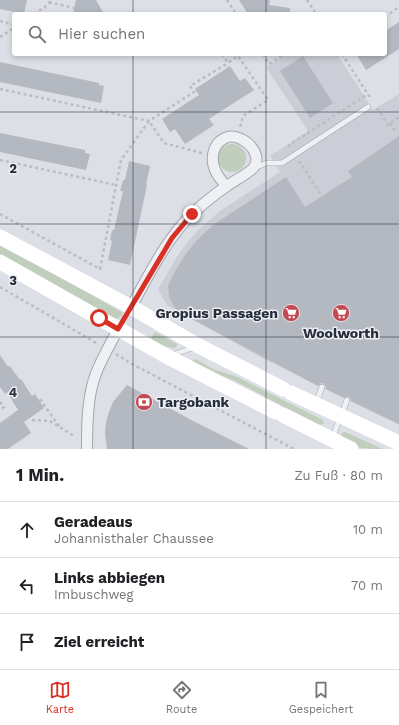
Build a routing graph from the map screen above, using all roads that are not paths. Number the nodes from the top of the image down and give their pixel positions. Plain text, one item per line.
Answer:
1 (368, 107) dead end
2 (254, 168) junction
3 (226, 186) junction
4 (0, 237) edge
5 (0, 262) edge
6 (131, 307) junction
7 (118, 329) junction
8 (197, 346) junction
9 (168, 357) junction
10 (322, 388) dead end
11 (347, 400) dead end
12 (316, 405) junction
13 (341, 416) junction
14 (332, 440) junction
15 (399, 443) edge
16 (87, 449) edge
17 (351, 449) edge

1 - 2 lane
2 - 3 street
2 - 3 street
3 - 6 street
4 - 6 main road
5 - 7 main road
6 - 7 main road
6 - 8 main road
7 - 9 main road
7 - 16 street
8 - 9 lane
8 - 12 main road
9 - 14 main road
10 - 12 lane
11 - 13 lane
12 - 13 main road
13 - 14 lane
13 - 15 main road
14 - 17 main road

